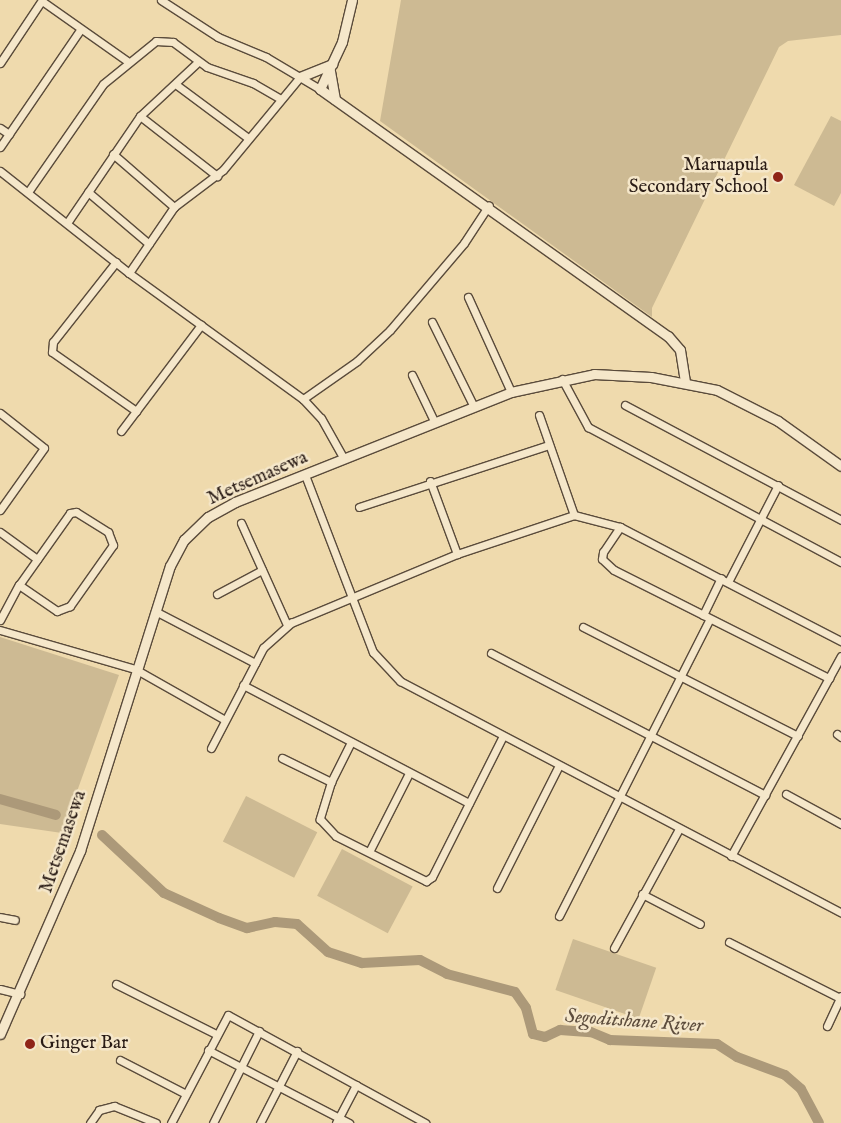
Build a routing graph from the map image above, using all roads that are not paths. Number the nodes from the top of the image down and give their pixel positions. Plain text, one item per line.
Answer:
1 (161, 0) edge
2 (352, 0) edge
3 (42, 1) edge
4 (80, 30) junction
5 (127, 61) junction
6 (198, 62) junction
7 (0, 63) edge
8 (331, 64) junction
9 (300, 77) junction
10 (178, 86) junction
11 (320, 89) junction
12 (279, 98) junction
13 (335, 100) junction
14 (140, 116) junction
15 (0, 128) edge
16 (8, 134) junction
17 (248, 138) junction
18 (0, 147) edge
19 (113, 154) junction
20 (0, 171) edge
21 (217, 176) junction
22 (28, 192) junction
23 (88, 192) junction
24 (489, 206) junction
25 (174, 207) junction
26 (67, 223) junction
27 (149, 244) junction
28 (116, 262) junction
29 (129, 273) junction
30 (468, 298) dead end
31 (432, 322) dead end
32 (201, 326) junction
33 (412, 375) dead end
34 (562, 379) junction
35 (685, 383) junction
36 (511, 392) junction
37 (303, 399) junction
38 (625, 405) dead end
39 (474, 407) junction
40 (136, 410) junction
41 (0, 413) edge
42 (539, 415) dead end
43 (435, 423) junction
44 (120, 431) dead end
45 (549, 445) junction
46 (344, 460) junction
47 (841, 466) edge
48 (305, 475) junction
49 (430, 480) junction
50 (778, 485) junction
51 (359, 507) dead end
52 (0, 510) edge
53 (574, 515) junction
54 (759, 520) junction
55 (841, 520) edge
56 (241, 523) dead end
57 (620, 527) junction
58 (0, 532) edge
59 (457, 554) junction
60 (37, 559) junction
61 (841, 562) edge
62 (262, 570) junction
63 (724, 580) junction
64 (19, 585) junction
65 (217, 594) dead end
66 (349, 597) junction
67 (155, 611) junction
68 (706, 617) junction
69 (0, 620) edge
70 (287, 625) junction
71 (583, 627) dead end
72 (0, 630) edge
73 (841, 641) edge
74 (490, 653) dead end
75 (841, 656) edge
76 (255, 663) junction
77 (135, 670) junction
78 (830, 678) junction
79 (680, 680) junction
80 (243, 685) junction
81 (225, 720) junction
82 (650, 735) junction
83 (798, 736) junction
84 (502, 738) junction
85 (352, 742) junction
86 (211, 748) dead end
87 (282, 758) dead end
88 (558, 767) junction
89 (409, 773) junction
90 (331, 782) junction
91 (786, 794) dead end
92 (765, 796) junction
93 (619, 798) junction
94 (470, 803) junction
95 (841, 824) edge
96 (679, 829) junction
97 (370, 850) junction
98 (731, 856) junction
99 (497, 888) dead end
100 (642, 894) junction
101 (841, 913) edge
102 (559, 916) dead end
103 (0, 917) edge
104 (15, 920) dead end
105 (700, 924) dead end
106 (729, 942) dead end
107 (614, 948) dead end
108 (116, 984) dead end
109 (0, 989) edge
110 (20, 994) junction
111 (840, 997) edge
112 (827, 1026) dead end
113 (259, 1031) junction
114 (0, 1034) edge
115 (216, 1034) junction
116 (208, 1050) junction
117 (297, 1051) junction
118 (120, 1060) dead end
119 (242, 1068) junction
120 (356, 1085) junction
121 (279, 1086) junction
122 (186, 1094) junction
123 (337, 1120) edge
124 (90, 1123) edge
125 (156, 1123) edge
126 (170, 1123) edge
127 (213, 1123) edge
128 (260, 1123) edge
129 (349, 1123) edge
130 (425, 1123) edge

1 - 9 street
2 - 8 street
3 - 4 street
3 - 7 street
4 - 5 street
4 - 16 street
5 - 6 street
5 - 22 street
6 - 10 street
6 - 12 street
8 - 9 street
8 - 11 street
8 - 13 street
9 - 11 street
9 - 12 street
10 - 14 street
10 - 17 street
11 - 13 street
12 - 17 street
13 - 24 street
14 - 19 street
14 - 21 street
15 - 16 street
16 - 18 street
17 - 21 street
19 - 23 street
19 - 25 street
20 - 22 street
21 - 25 street
22 - 26 street
23 - 26 street
23 - 27 street
24 - 35 street
24 - 37 street
25 - 27 street
26 - 28 street
27 - 29 street
28 - 29 street
28 - 40 street
29 - 32 street
30 - 36 street
31 - 39 street
32 - 37 street
32 - 40 street
33 - 43 street
34 - 35 street, Metsemasewa
34 - 36 street, Metsemasewa
34 - 54 street
35 - 47 street, Metsemasewa
36 - 39 street, Metsemasewa
37 - 46 street
38 - 50 street
39 - 43 street, Metsemasewa
40 - 44 street
41 - 52 street
42 - 45 street
43 - 46 street, Metsemasewa
45 - 49 street
45 - 53 street
46 - 48 street, Metsemasewa
48 - 66 street
48 - 67 street, Metsemasewa
49 - 51 street
49 - 59 street
50 - 54 street
50 - 55 street
53 - 57 street
53 - 59 street
54 - 61 street
54 - 63 street
56 - 62 street
57 - 63 street
57 - 68 street
58 - 60 street
59 - 66 street
60 - 64 street
60 - 64 street
62 - 65 street
62 - 70 street
63 - 68 street
63 - 73 street
64 - 69 street
66 - 70 street
66 - 84 street
67 - 76 street
67 - 77 street, Metsemasewa
68 - 78 street
68 - 79 street
70 - 76 street
71 - 79 street
72 - 77 street
74 - 82 street
75 - 78 street
76 - 80 street
77 - 81 street
77 - 110 street, Metsemasewa
78 - 83 street
79 - 82 street
79 - 83 street
80 - 81 street
80 - 85 street
81 - 86 street
82 - 92 street
82 - 93 street
83 - 92 street
84 - 88 street
84 - 94 street
85 - 89 street
85 - 90 street
87 - 90 street
88 - 93 street
88 - 99 street
89 - 94 street
89 - 97 street
90 - 97 street
91 - 95 street
92 - 98 street
93 - 96 street
93 - 102 street
94 - 97 street
96 - 98 street
96 - 100 street
98 - 101 street
100 - 105 street
100 - 107 street
103 - 104 street
106 - 111 street
108 - 115 street
109 - 110 street
110 - 114 street, Metsemasewa
111 - 112 street
113 - 115 street
113 - 117 street
113 - 119 street
115 - 116 street
116 - 119 street
116 - 122 street
117 - 120 street
117 - 121 street
118 - 122 street
119 - 121 street
119 - 127 street
120 - 123 street
120 - 130 street
121 - 123 street
121 - 128 street
122 - 126 street
123 - 129 street
124 - 125 street

